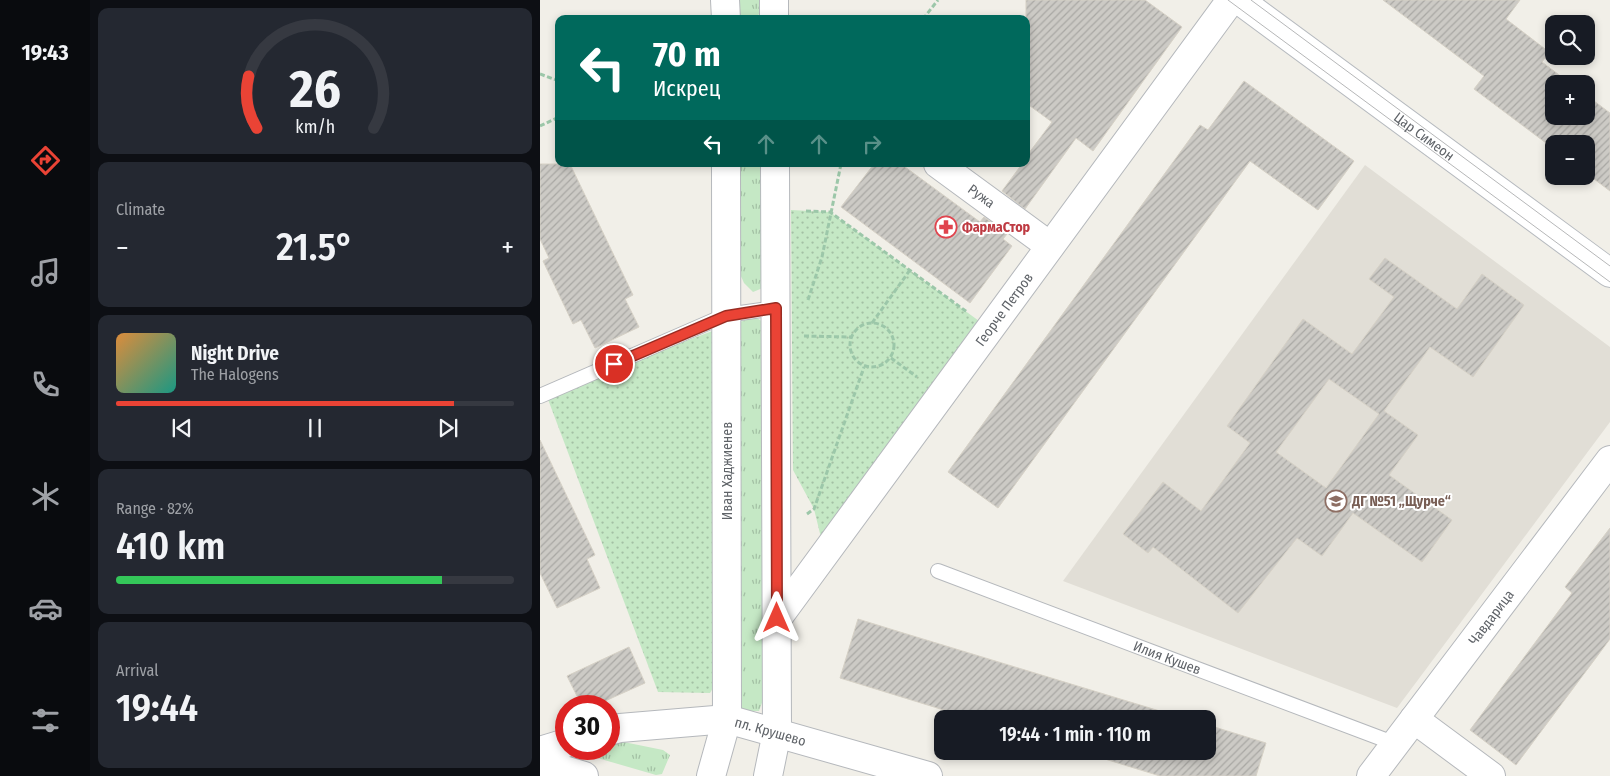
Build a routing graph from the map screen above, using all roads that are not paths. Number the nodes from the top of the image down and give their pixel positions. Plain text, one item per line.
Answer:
1 (726, 0) edge
2 (774, 0) edge
3 (1231, 0) edge
4 (1239, 0) edge
5 (726, 15) edge
6 (774, 15) edge
7 (726, 167) edge
8 (775, 167) edge
9 (942, 167) edge
10 (1050, 246) junction
11 (1610, 273) edge
12 (726, 316) junction
13 (775, 322) junction
14 (540, 396) edge
15 (1610, 460) edge
16 (938, 571) dead end
17 (777, 618) junction
18 (727, 719) junction
19 (1414, 720) junction
20 (620, 728) edge
21 (777, 732) junction
22 (1396, 744) junction
23 (555, 746) edge
24 (540, 751) edge
25 (540, 763) edge
26 (584, 776) edge
27 (711, 776) edge
28 (768, 776) edge
29 (928, 776) edge
30 (1371, 776) edge
31 (1491, 776) edge

1 - 5 street
2 - 6 street
3 - 10 street, Георче Петров
4 - 11 street, Цар Симеон
7 - 12 street, Иван Хаджиенев
8 - 13 street
9 - 10 street, Ружа
10 - 17 street, Георче Петров
12 - 13 lane
12 - 14 lane
12 - 18 street, Иван Хаджиенев
13 - 17 street
15 - 19 street, Чавдарица
16 - 22 lane, Илия Кушев
17 - 21 street
18 - 20 street, пл. Крушево
18 - 21 street, пл. Крушево
18 - 27 street, Иван Хаджиенев
19 - 22 street, Чавдарица
19 - 31 street
21 - 28 street
21 - 29 street, пл. Крушево
22 - 30 street, Чавдарица
23 - 24 street
25 - 26 street

